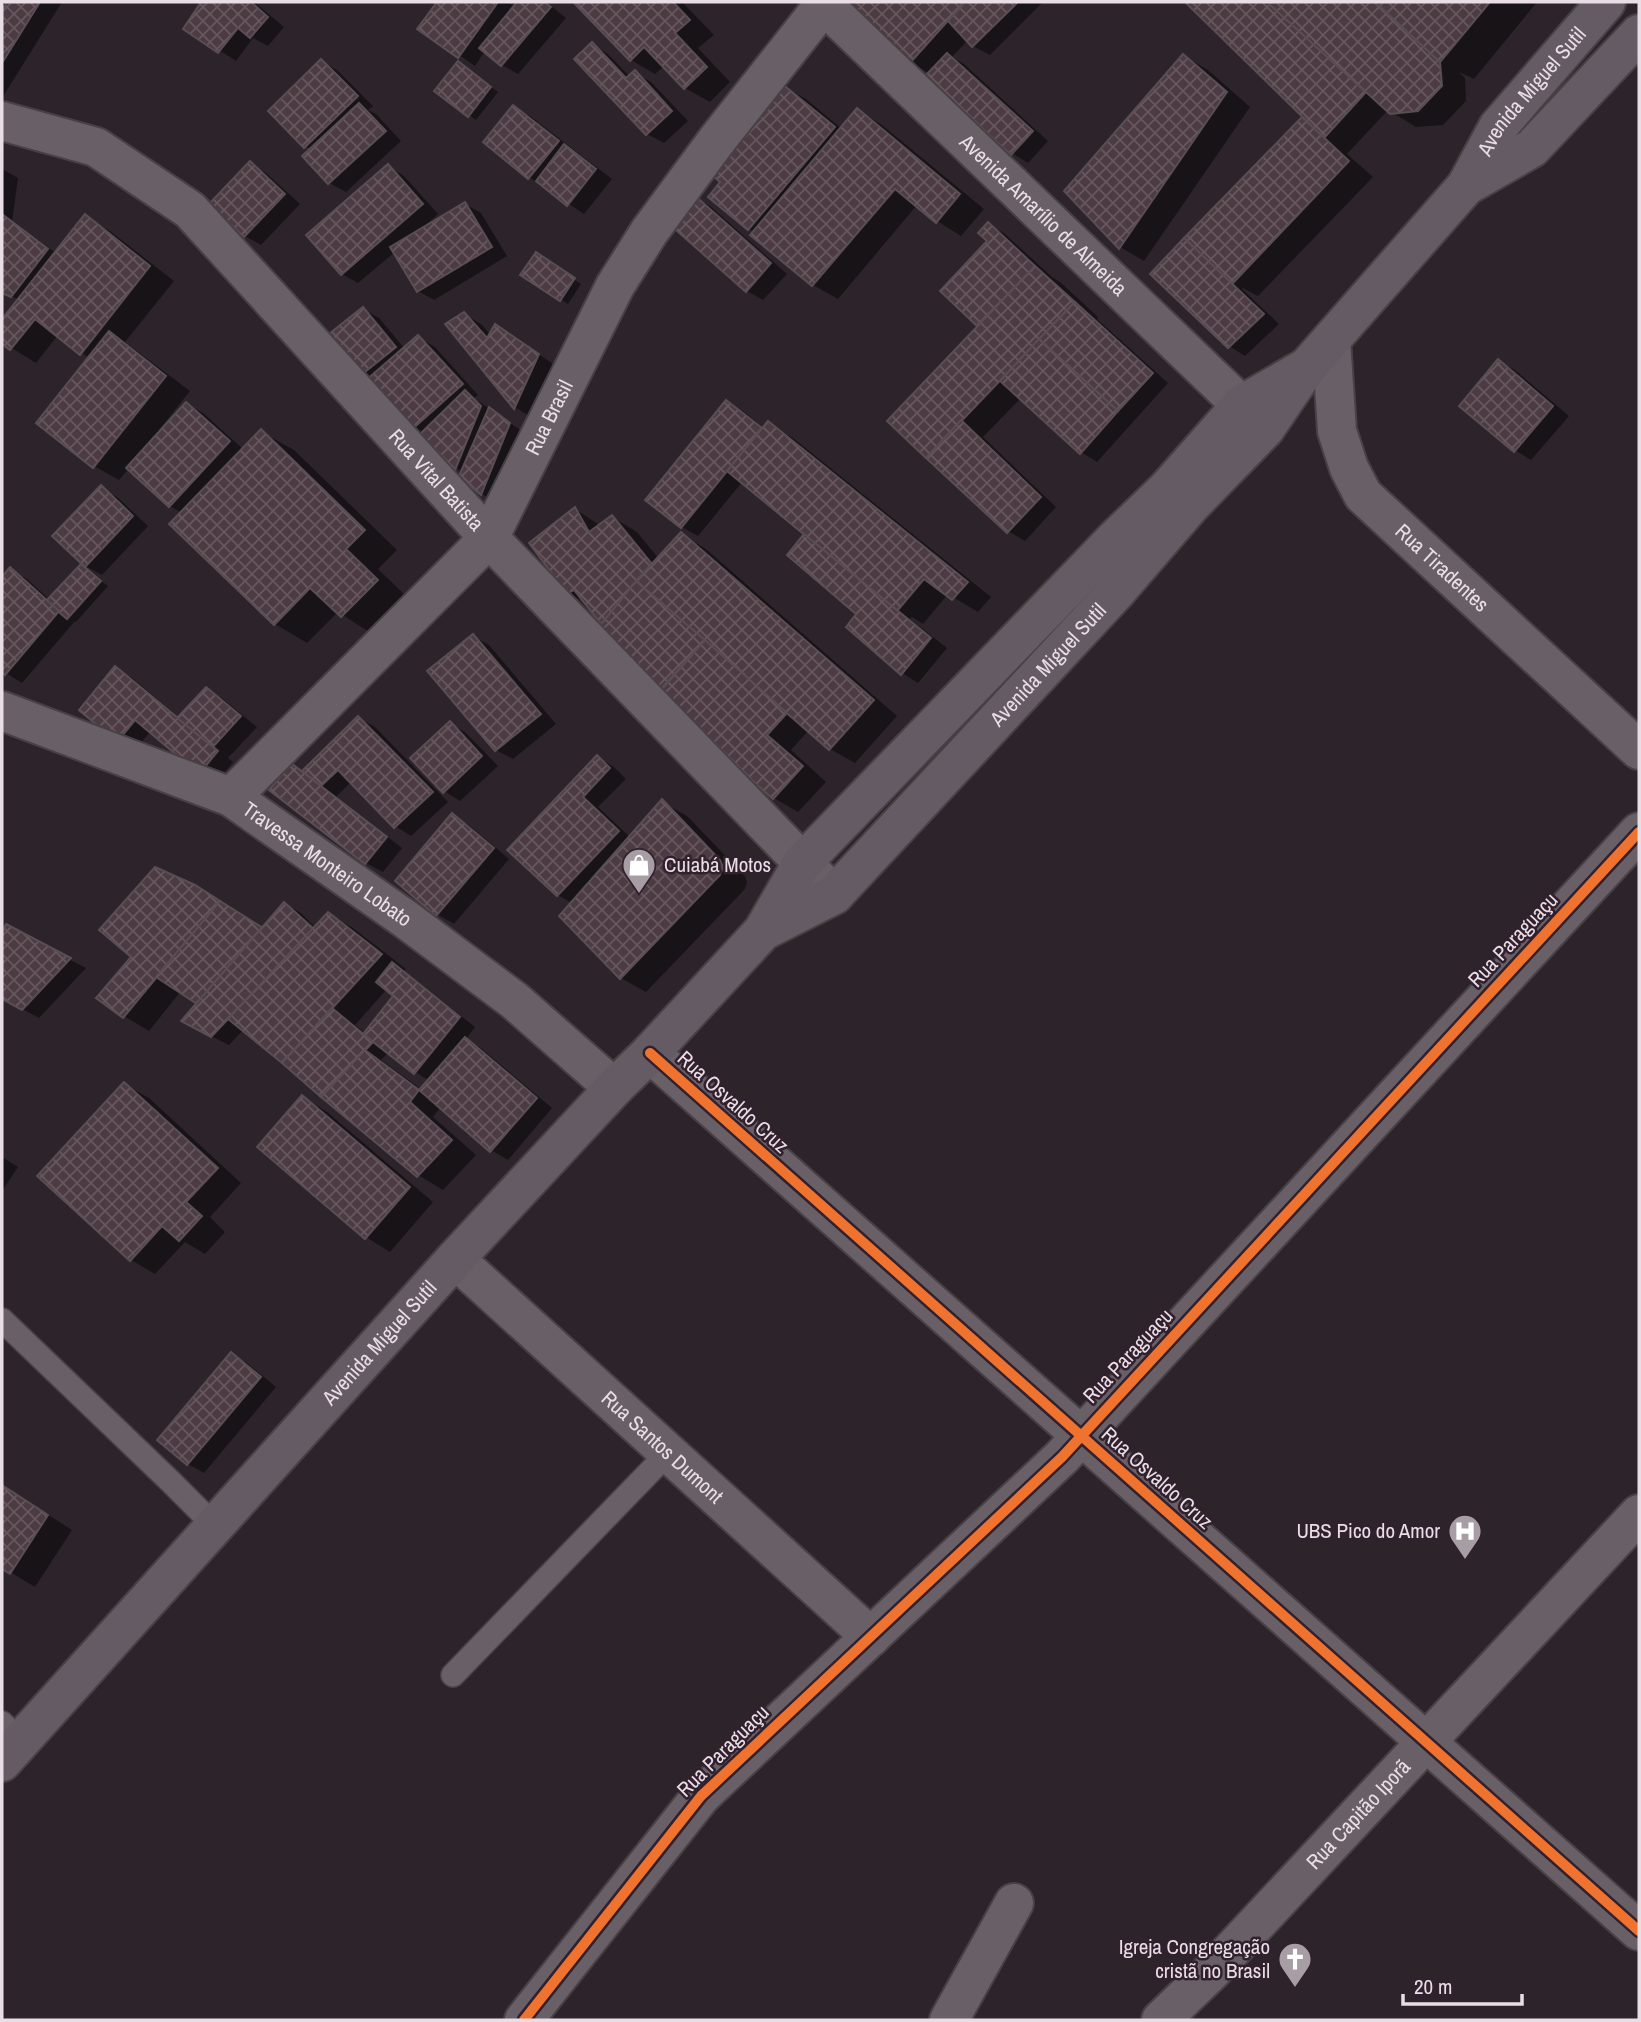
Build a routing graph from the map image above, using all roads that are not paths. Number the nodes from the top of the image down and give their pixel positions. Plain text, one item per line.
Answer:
1 (1606, 2) edge
2 (824, 3) edge
3 (1639, 34) edge
4 (2, 121) edge
5 (1466, 186) junction
6 (1319, 353) junction
7 (1253, 417) junction
8 (489, 538) junction
9 (2, 711) edge
10 (1639, 750) edge
11 (230, 797) junction
12 (1639, 832) edge
13 (802, 863) junction
14 (834, 895) junction
15 (762, 931) junction
16 (650, 1054) junction
17 (614, 1088) junction
18 (455, 1259) junction
19 (2, 1320) edge
20 (1081, 1436) junction
21 (668, 1453) junction
22 (1639, 1514) edge
23 (215, 1526) junction
24 (871, 1637) junction
25 (453, 1675) dead end
26 (8, 1742) edge
27 (1426, 1742) junction
28 (1014, 1903) dead end
29 (1639, 1931) edge
30 (524, 2020) edge
31 (949, 2020) edge
32 (1161, 2020) edge

1 - 5 main road, Avenida Miguel Sutil
2 - 7 street, Avenida Amarílio de Almeida
2 - 8 street, Rua Brasil
3 - 5 main road, Avenida Miguel Sutil
4 - 8 street, Rua Vital Batista
5 - 6 main road, Avenida Miguel Sutil
6 - 7 main road, Avenida Miguel Sutil
6 - 10 street, Rua Tiradentes
7 - 13 main road, Avenida Miguel Sutil
7 - 14 main road, Avenida Miguel Sutil
8 - 11 street, Rua Brasil
8 - 13 street, Rua Vital Batista
9 - 11 street, Travessa Monteiro Lobato
11 - 17 street, Travessa Monteiro Lobato
12 - 20 street, Rua Paraguaçu
13 - 14 street, Rua Vital Batista
13 - 15 main road, Avenida Miguel Sutil
14 - 15 main road, Avenida Miguel Sutil
15 - 16 main road, Avenida Miguel Sutil
16 - 17 main road, Avenida Miguel Sutil
16 - 20 street, Rua Osvaldo Cruz
17 - 18 main road, Avenida Miguel Sutil
18 - 21 street, Rua Santos Dumont
18 - 23 main road, Avenida Miguel Sutil
19 - 23 lane
20 - 24 street, Rua Paraguaçu
20 - 27 street, Rua Osvaldo Cruz
21 - 24 street, Rua Santos Dumont
21 - 25 lane
22 - 27 street, Rua Capitão Iporã
23 - 26 main road, Avenida Miguel Sutil
24 - 30 street, Rua Paraguaçu
27 - 29 street, Rua Osvaldo Cruz
27 - 32 street, Rua Capitão Iporã
28 - 31 street

